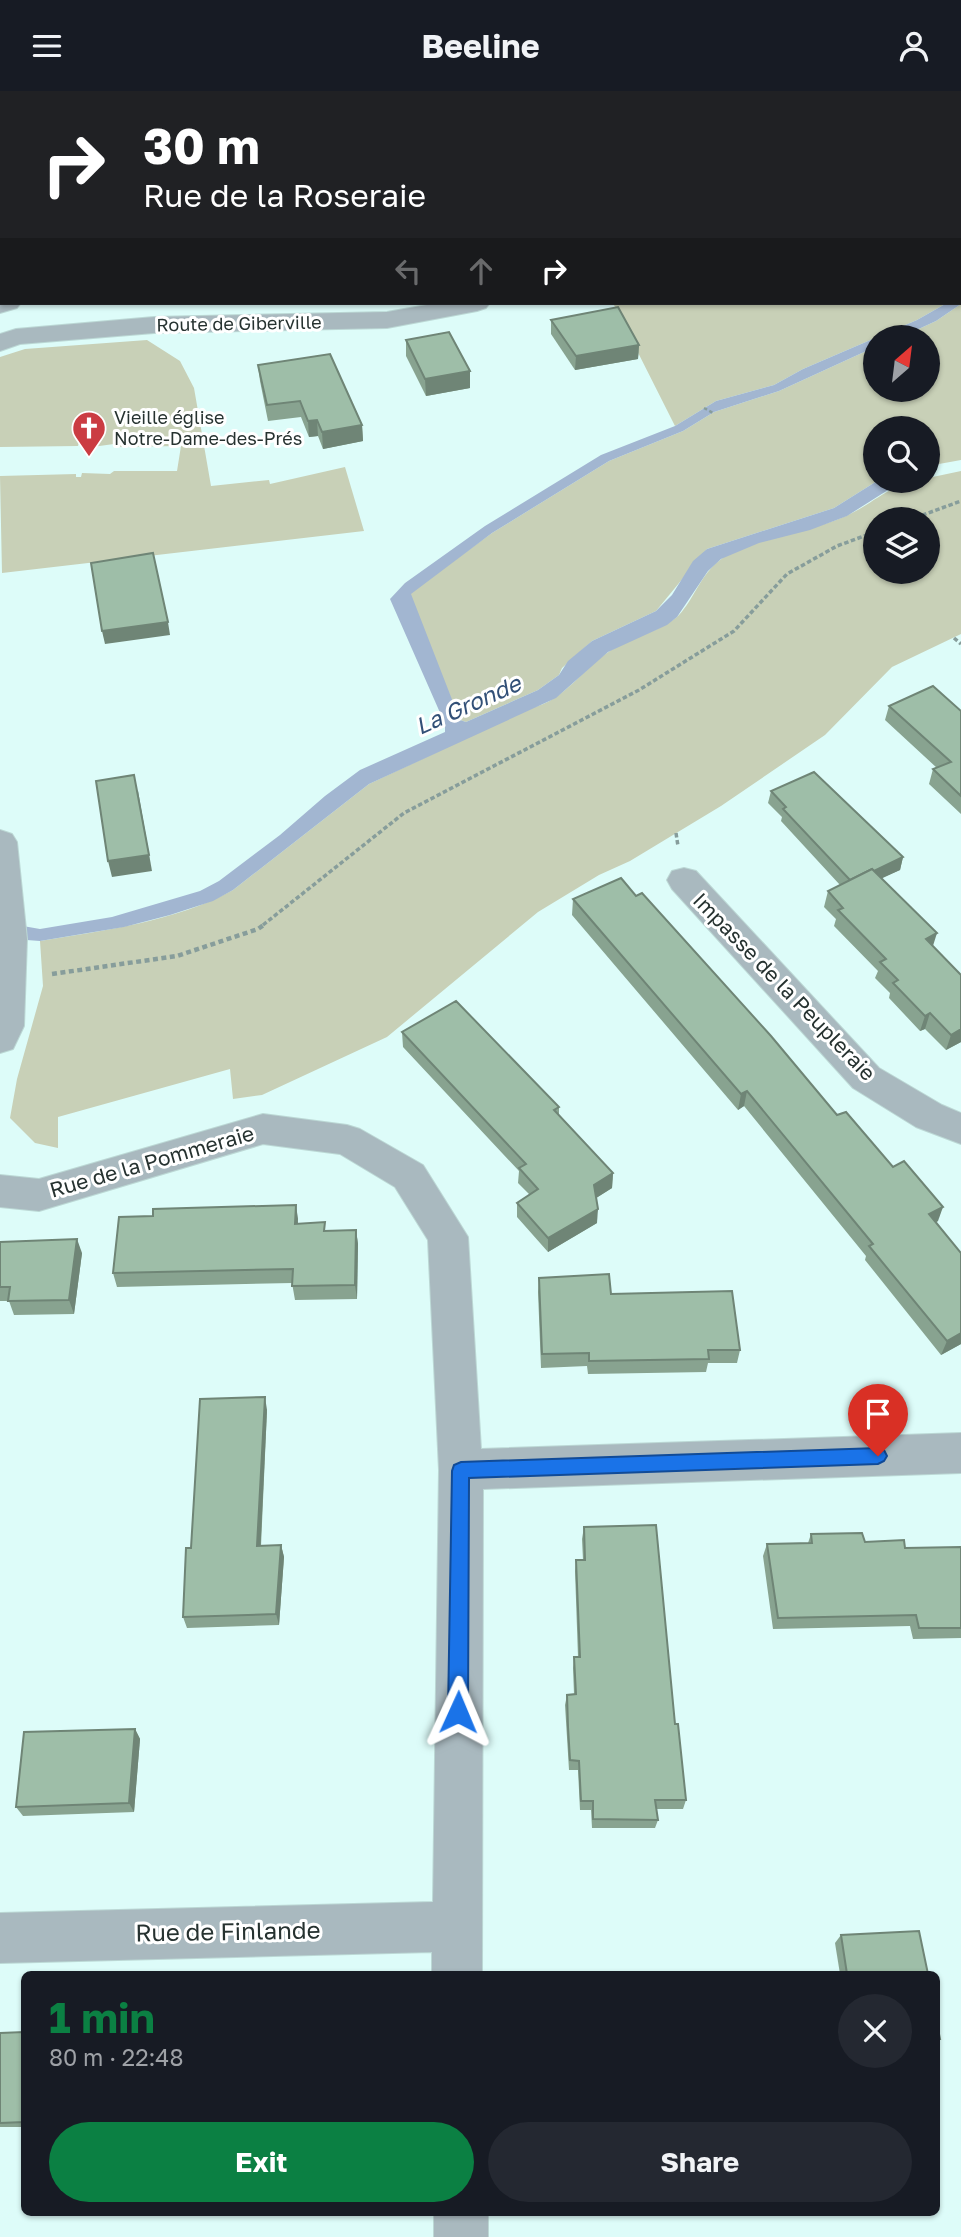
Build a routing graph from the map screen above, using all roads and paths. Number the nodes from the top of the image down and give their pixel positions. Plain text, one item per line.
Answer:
1 (466, 305) edge
2 (5, 339) edge
3 (704, 408) dead end
4 (713, 413) dead end
5 (961, 501) edge
6 (940, 509) edge
7 (863, 537) edge
8 (954, 638) dead end
9 (961, 644) edge
10 (0, 842) edge
11 (684, 880) dead end
12 (9, 938) junction
13 (0, 1039) edge
14 (961, 1129) edge
15 (0, 1191) edge
16 (961, 1453) edge
17 (461, 1471) junction
18 (456, 1926) junction
19 (0, 1938) edge
20 (457, 1971) edge
21 (461, 2216) edge
22 (461, 2237) edge

1 - 2 street, Route de Giberville
3 - 4 path
5 - 6 path
7 - 12 path
8 - 9 path
10 - 12 street
11 - 14 street, Impasse de la Peupleraie
12 - 13 street
15 - 17 street, Rue de la Pommeraie
16 - 17 street
17 - 18 street, Rue de la Pommeraie
18 - 19 street, Rue de Finlande
18 - 20 street, Rue de la Pommeraie
21 - 22 street

